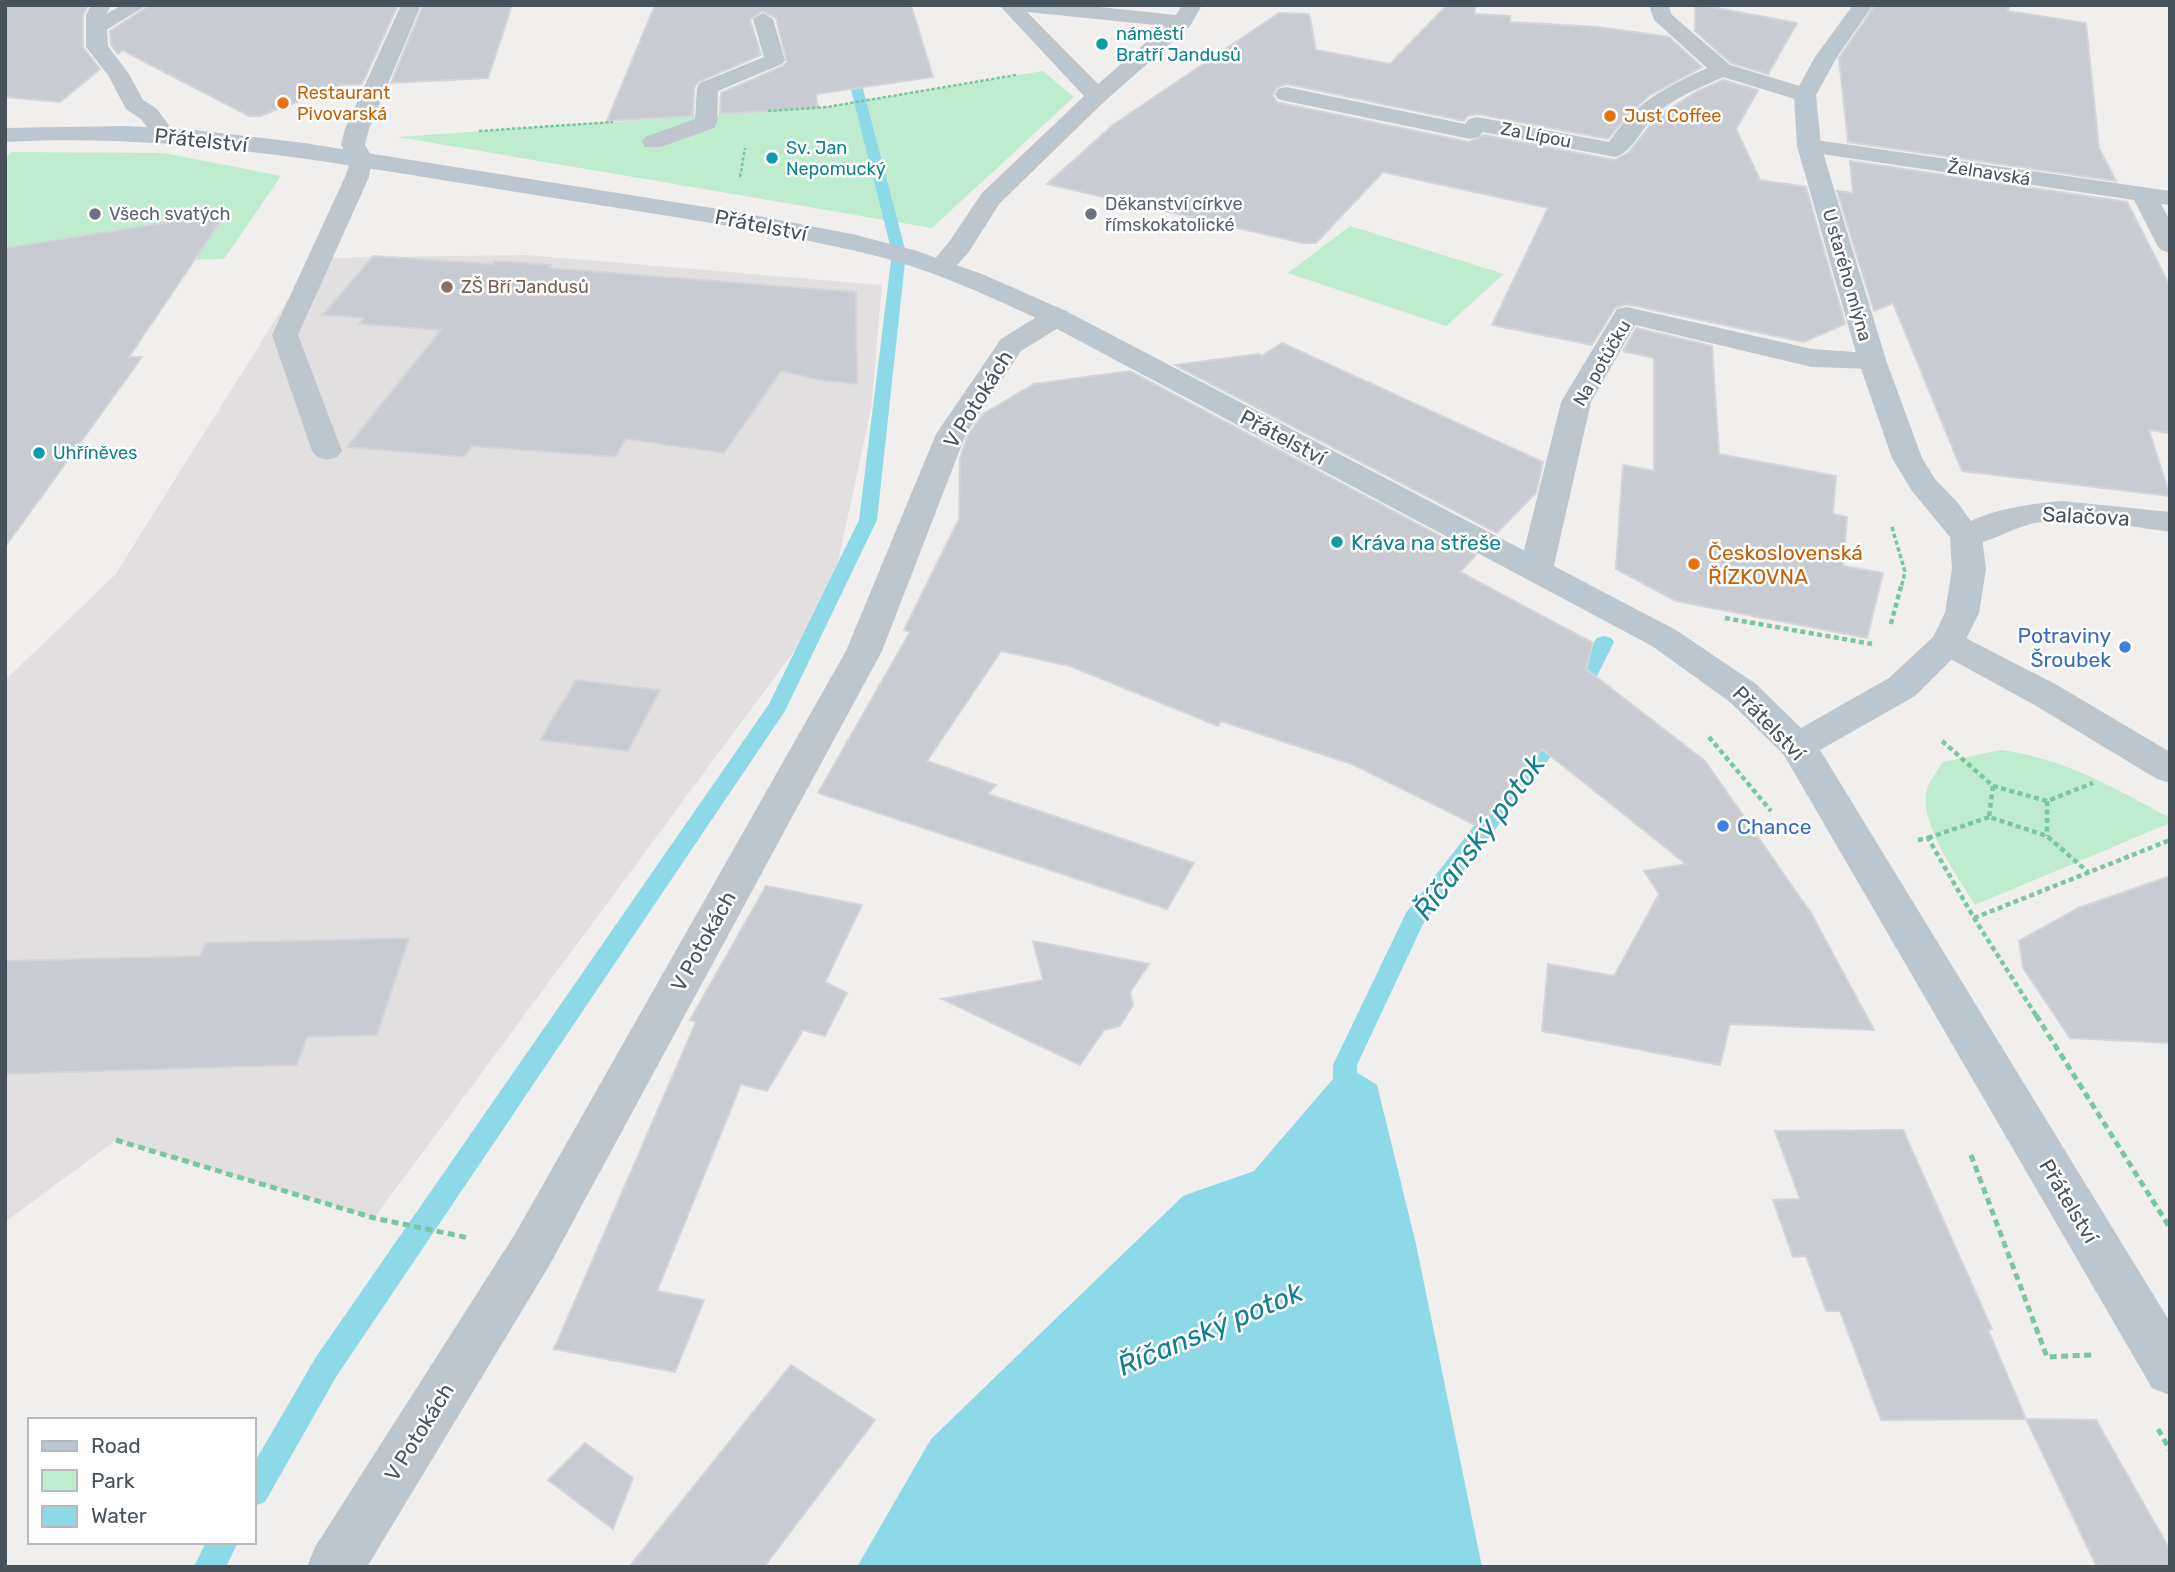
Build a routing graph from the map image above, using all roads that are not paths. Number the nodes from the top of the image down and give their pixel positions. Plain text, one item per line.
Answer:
1 (101, 5) edge
2 (137, 5) edge
3 (411, 5) edge
4 (1009, 5) edge
5 (1019, 5) edge
6 (1659, 5) edge
7 (1863, 5) edge
8 (1188, 14) edge
9 (763, 19) dead end
10 (96, 28) junction
11 (1722, 70) junction
12 (1286, 94) dead end
13 (1097, 96) junction
14 (1805, 96) junction
15 (5, 135) edge
16 (164, 135) junction
17 (653, 142) dead end
18 (1809, 146) junction
19 (361, 159) junction
20 (2144, 196) junction
21 (2170, 198) edge
22 (2170, 245) edge
23 (930, 263) junction
24 (1056, 317) junction
25 (1872, 360) junction
26 (327, 451) dead end
27 (2170, 522) edge
28 (1966, 537) junction
29 (1536, 570) junction
30 (1948, 643) junction
31 (1798, 747) junction
32 (2170, 770) edge
33 (2170, 1370) edge
34 (335, 1567) edge

1 - 10 street
2 - 10 lane
3 - 19 street
4 - 13 street
5 - 8 street
6 - 11 street
7 - 14 main road
8 - 13 street
9 - 17 lane
10 - 16 street
11 - 12 street, Za Lípou
11 - 14 street
13 - 23 street
14 - 18 main road, U starého mlýna
15 - 16 main road, Přátelství
16 - 19 main road, Přátelství
18 - 20 street, Želnavská
18 - 25 main road, U starého mlýna
19 - 23 main road, Přátelství
19 - 26 lane
20 - 21 street, Želnavská
20 - 22 street
23 - 24 main road, Přátelství
24 - 29 main road, Přátelství
24 - 34 street, V Potokách
25 - 28 main road, U starého mlýna
25 - 29 street, Na potůčku
27 - 28 street, Salačova
28 - 30 main road
29 - 31 main road, Přátelství
30 - 31 main road
30 - 32 street
31 - 33 main road, Přátelství

